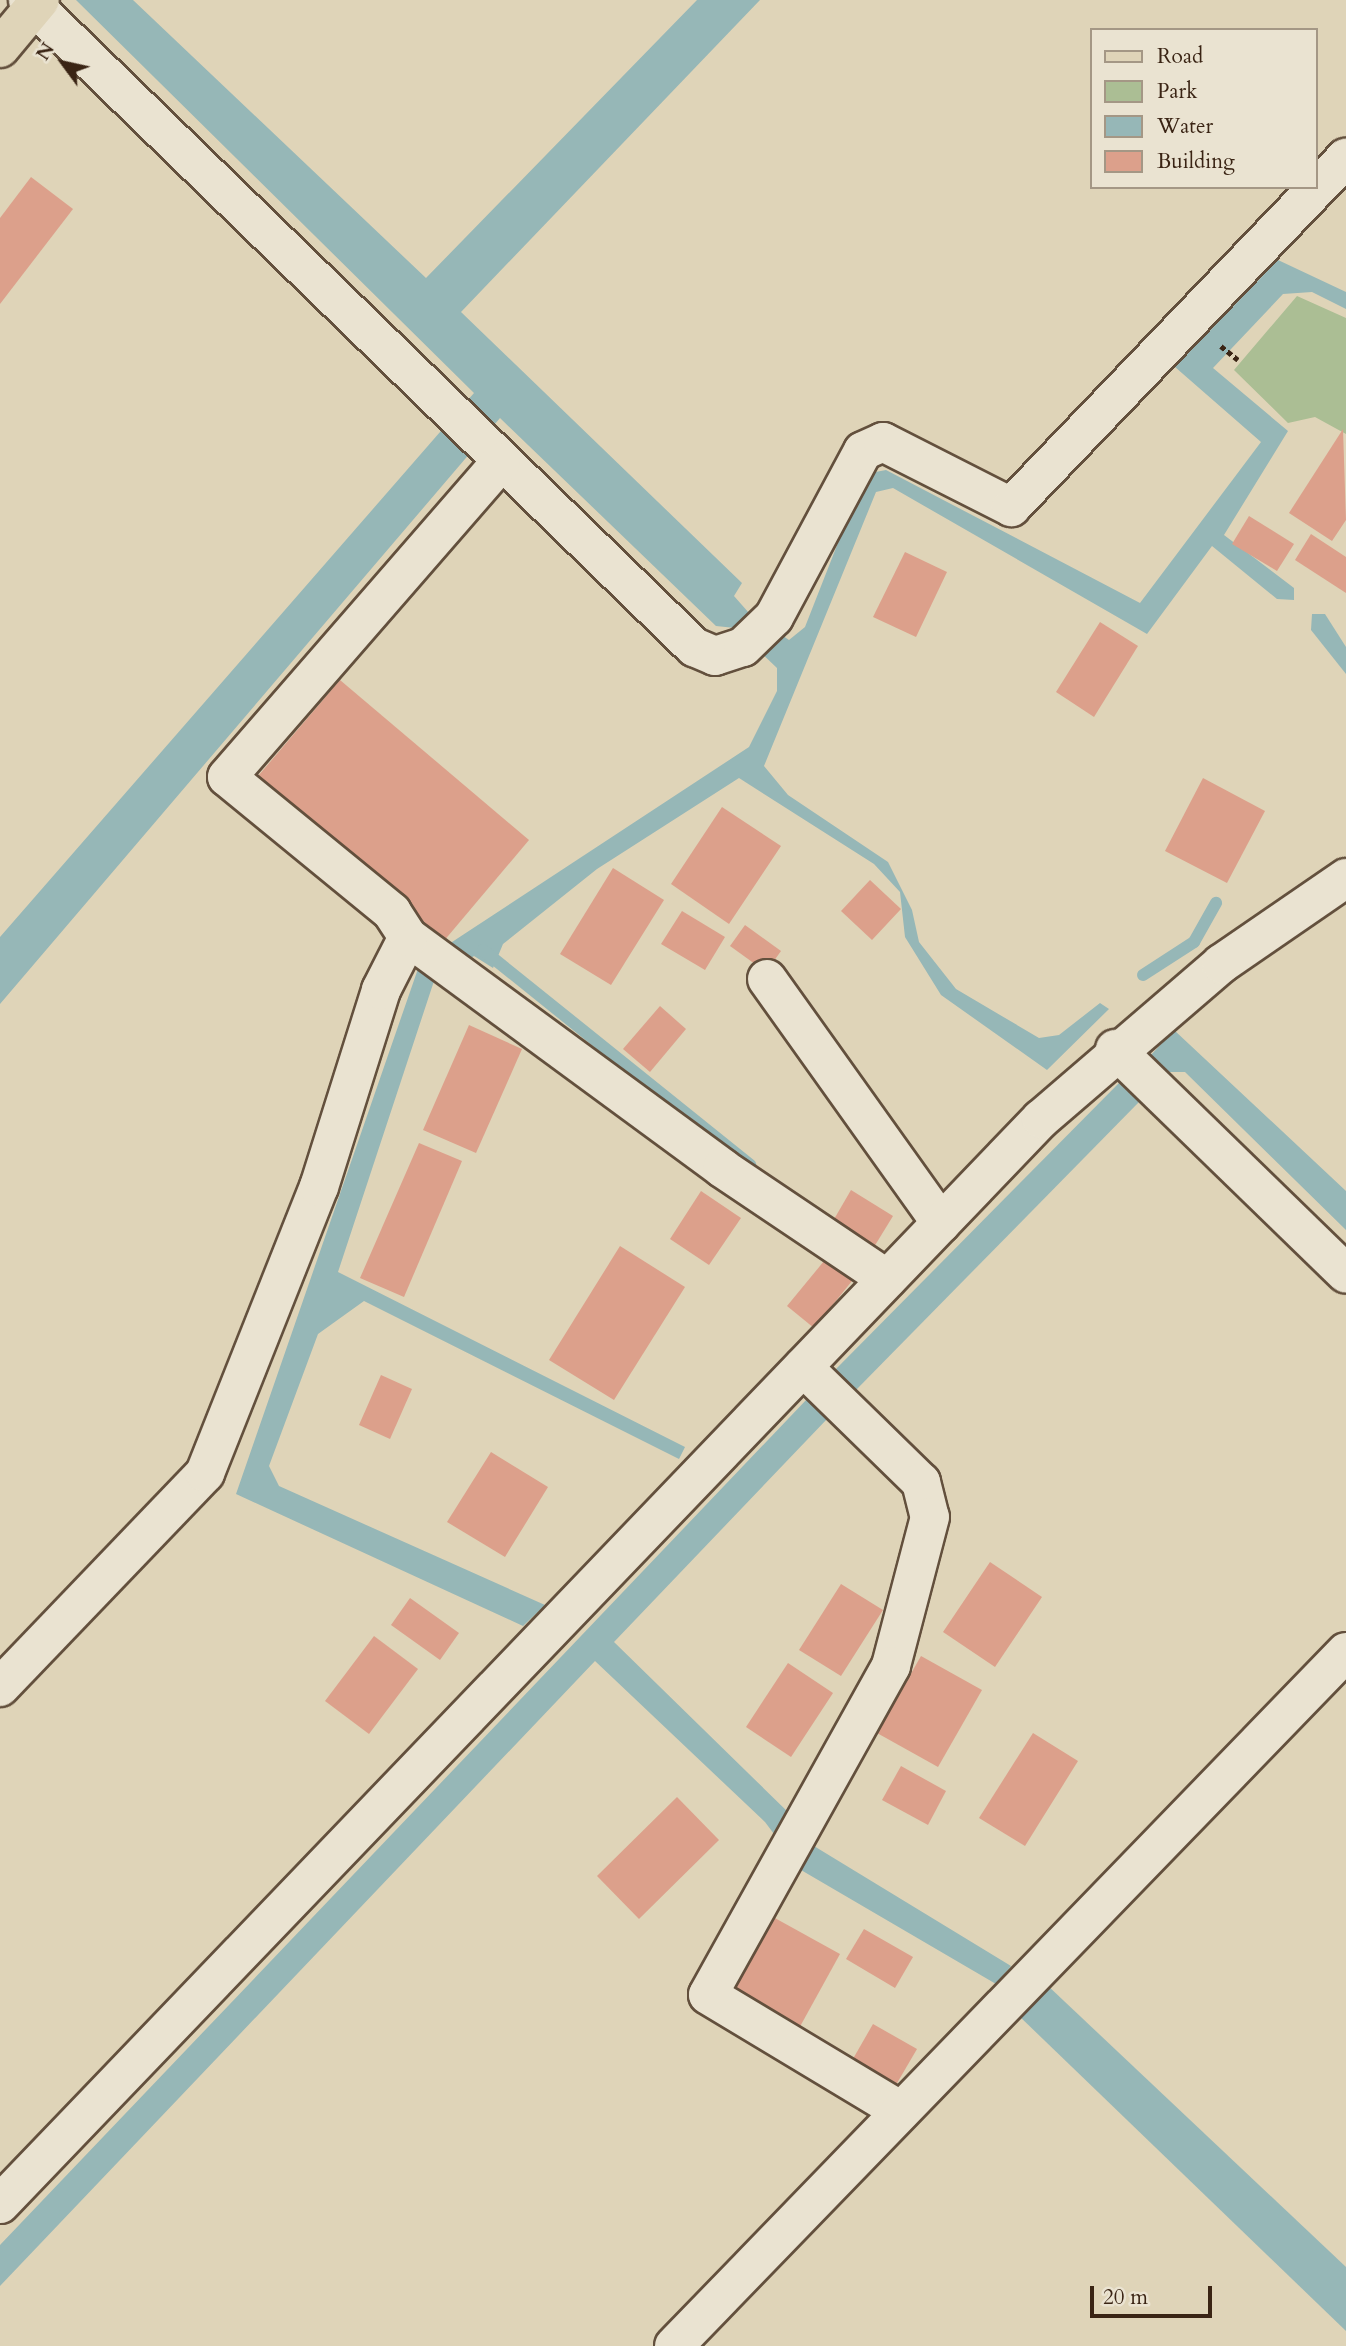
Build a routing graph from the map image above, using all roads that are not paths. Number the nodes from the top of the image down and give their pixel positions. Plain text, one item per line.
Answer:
1 (34, 2) edge
2 (0, 48) edge
3 (1346, 158) edge
4 (1318, 187) edge
5 (1316, 189) edge
6 (494, 454) junction
7 (1346, 878) edge
8 (408, 937) junction
9 (768, 979) dead end
10 (1115, 1049) junction
11 (941, 1223) junction
12 (1346, 1274) edge
13 (887, 1279) junction
14 (803, 1367) junction
15 (1346, 1652) edge
16 (0, 1687) edge
17 (901, 2111) junction
18 (0, 2204) edge
19 (674, 2346) edge

1 - 2 main road
1 - 6 street
3 - 4 street
5 - 6 street
6 - 8 street
7 - 10 street
8 - 13 street
8 - 16 street
9 - 11 street
10 - 11 street
10 - 12 street
11 - 13 street
13 - 14 street
14 - 17 street
14 - 18 street
15 - 17 street
17 - 19 street

